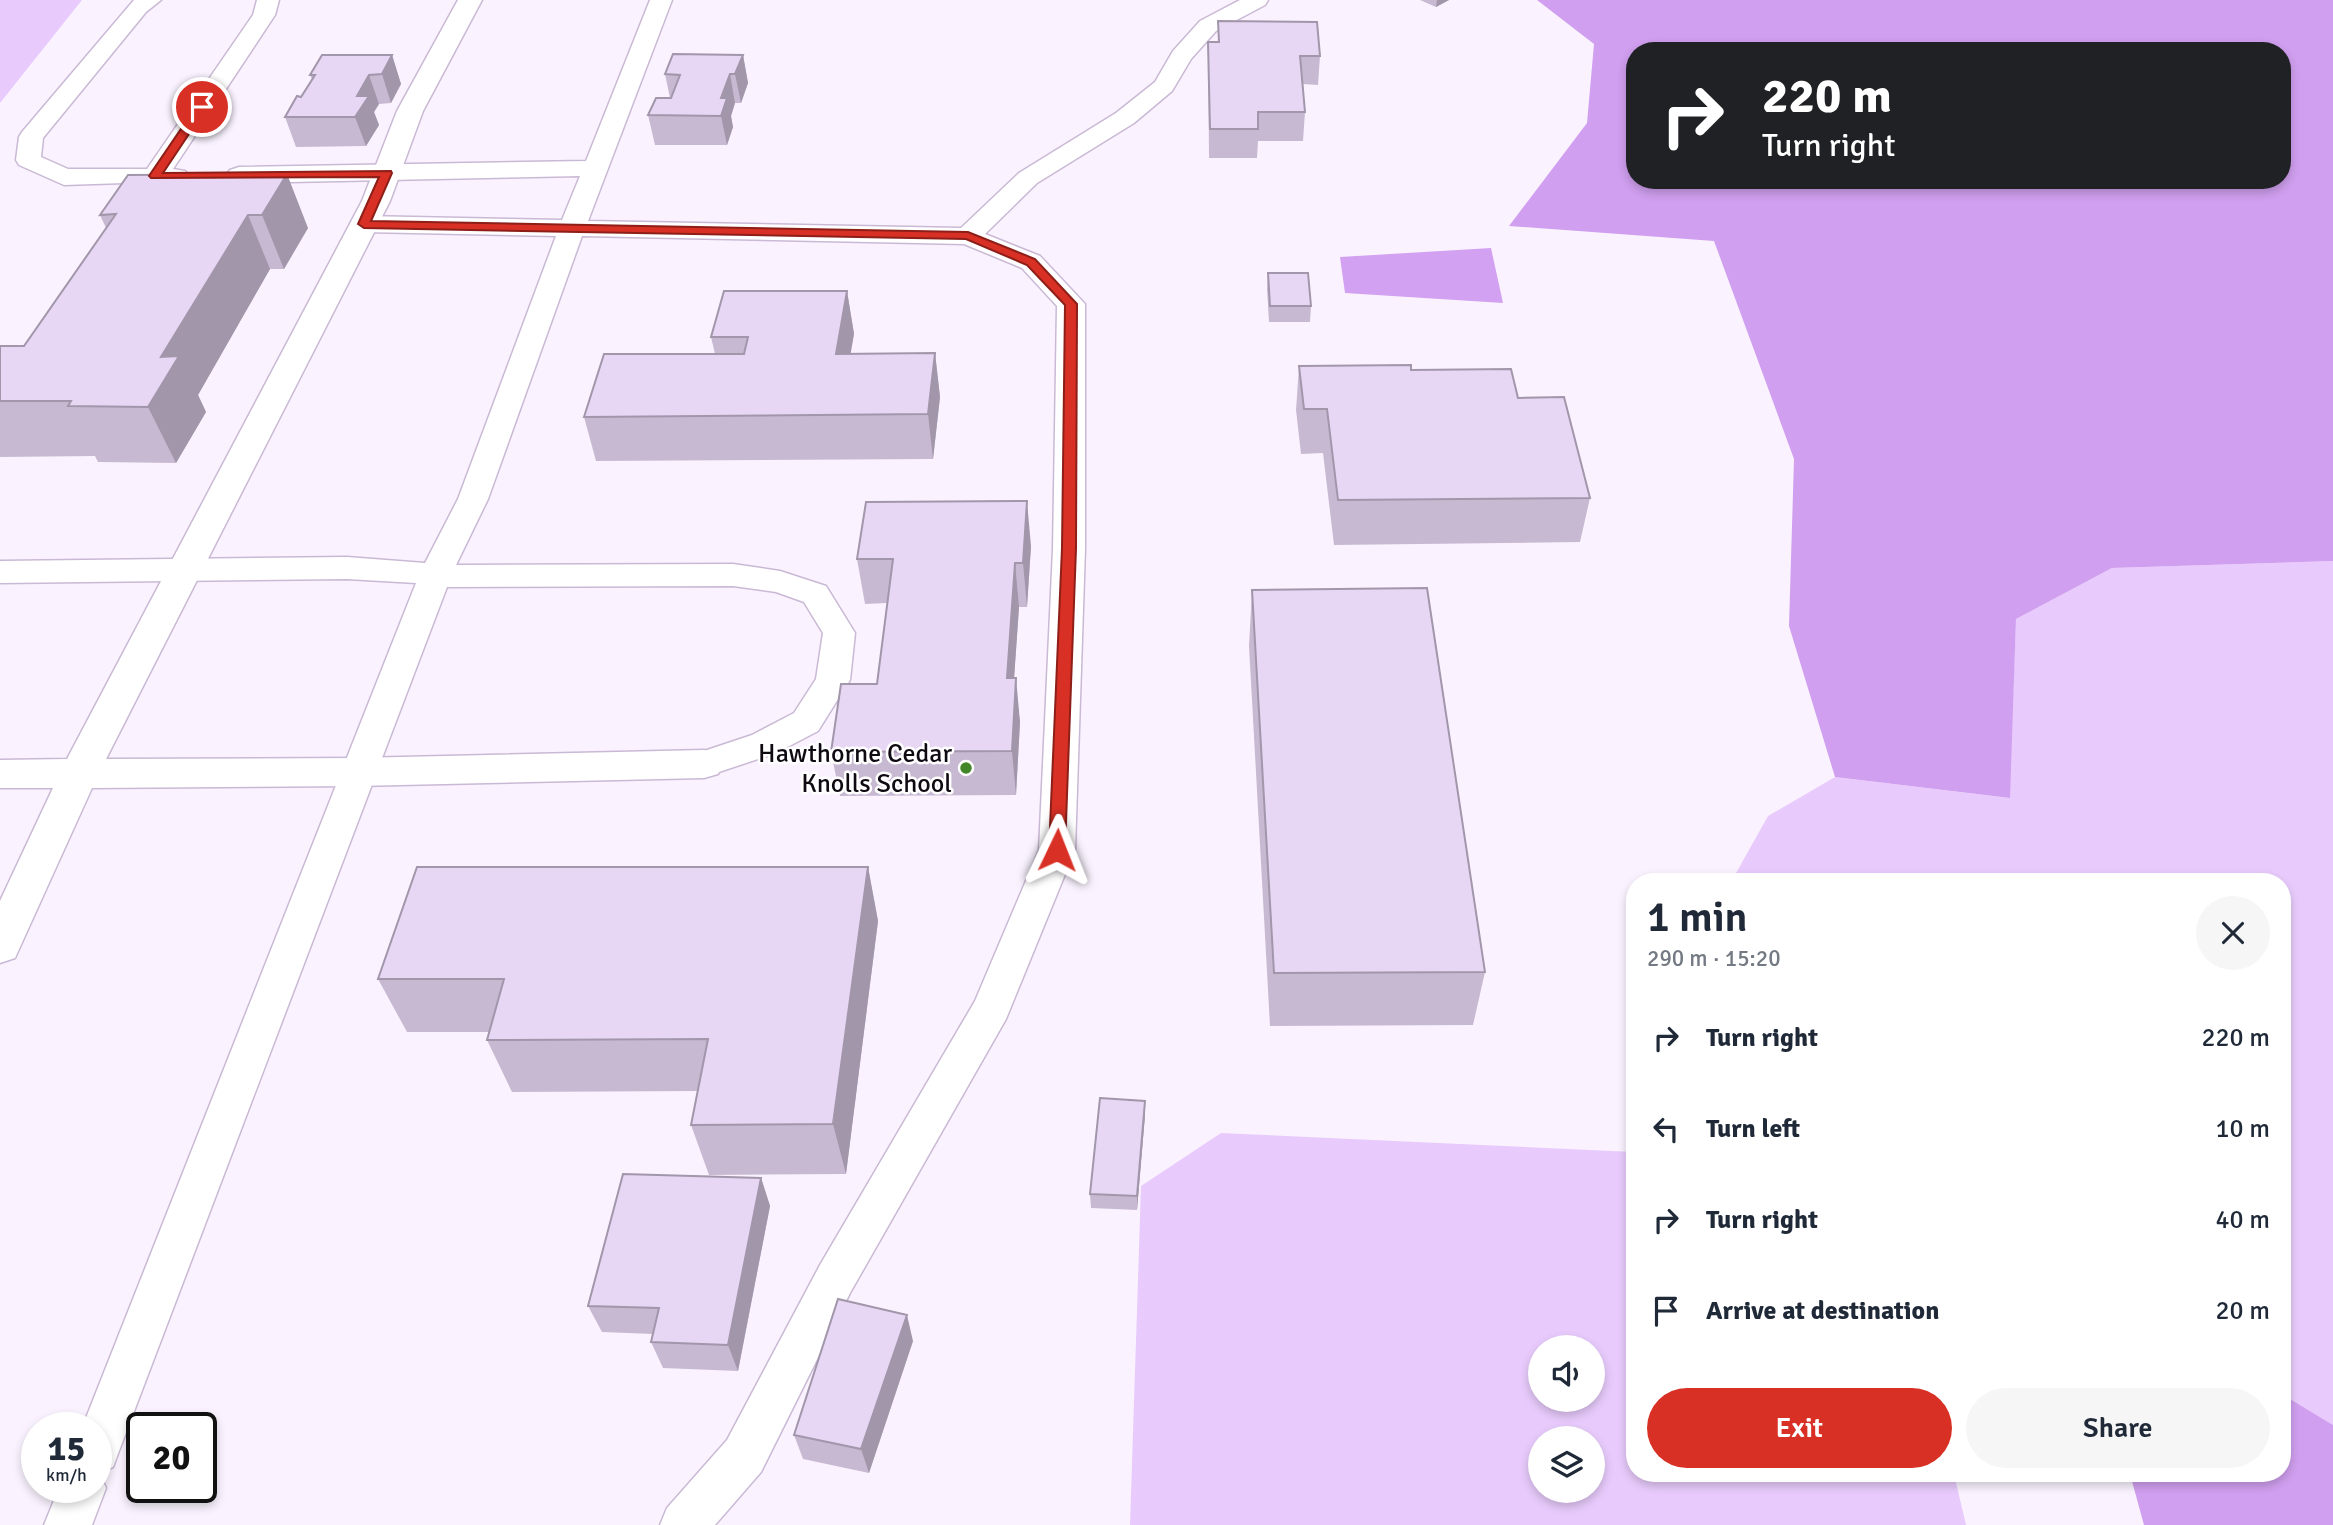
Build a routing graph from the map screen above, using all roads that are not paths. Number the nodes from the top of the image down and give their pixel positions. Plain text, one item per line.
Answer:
1 (150, 0) edge
2 (268, 0) edge
3 (470, 0) edge
4 (661, 0) edge
5 (1257, 0) edge
6 (596, 168) junction
7 (387, 173) junction
8 (155, 176) junction
9 (364, 224) junction
10 (572, 228) junction
11 (968, 236) junction
12 (184, 571) junction
13 (0, 572) edge
14 (435, 576) junction
15 (704, 764) joint
16 (357, 772) junction
17 (0, 774) edge
18 (78, 775) junction
19 (0, 946) edge
20 (111, 1412) edge
21 (76, 1503) edge
22 (68, 1525) edge
23 (684, 1525) edge

1 - 8 lane
2 - 8 lane
3 - 7 street
4 - 6 lane
5 - 11 lane
6 - 7 lane
6 - 10 lane
7 - 8 lane
7 - 9 street
9 - 10 lane
9 - 12 street
10 - 11 lane
10 - 14 lane
11 - 23 lane
12 - 13 lane
12 - 14 lane
12 - 18 street
14 - 15 lane
14 - 16 lane
15 - 16 street
16 - 18 street
16 - 20 lane
17 - 18 street
18 - 19 street
21 - 22 lane

